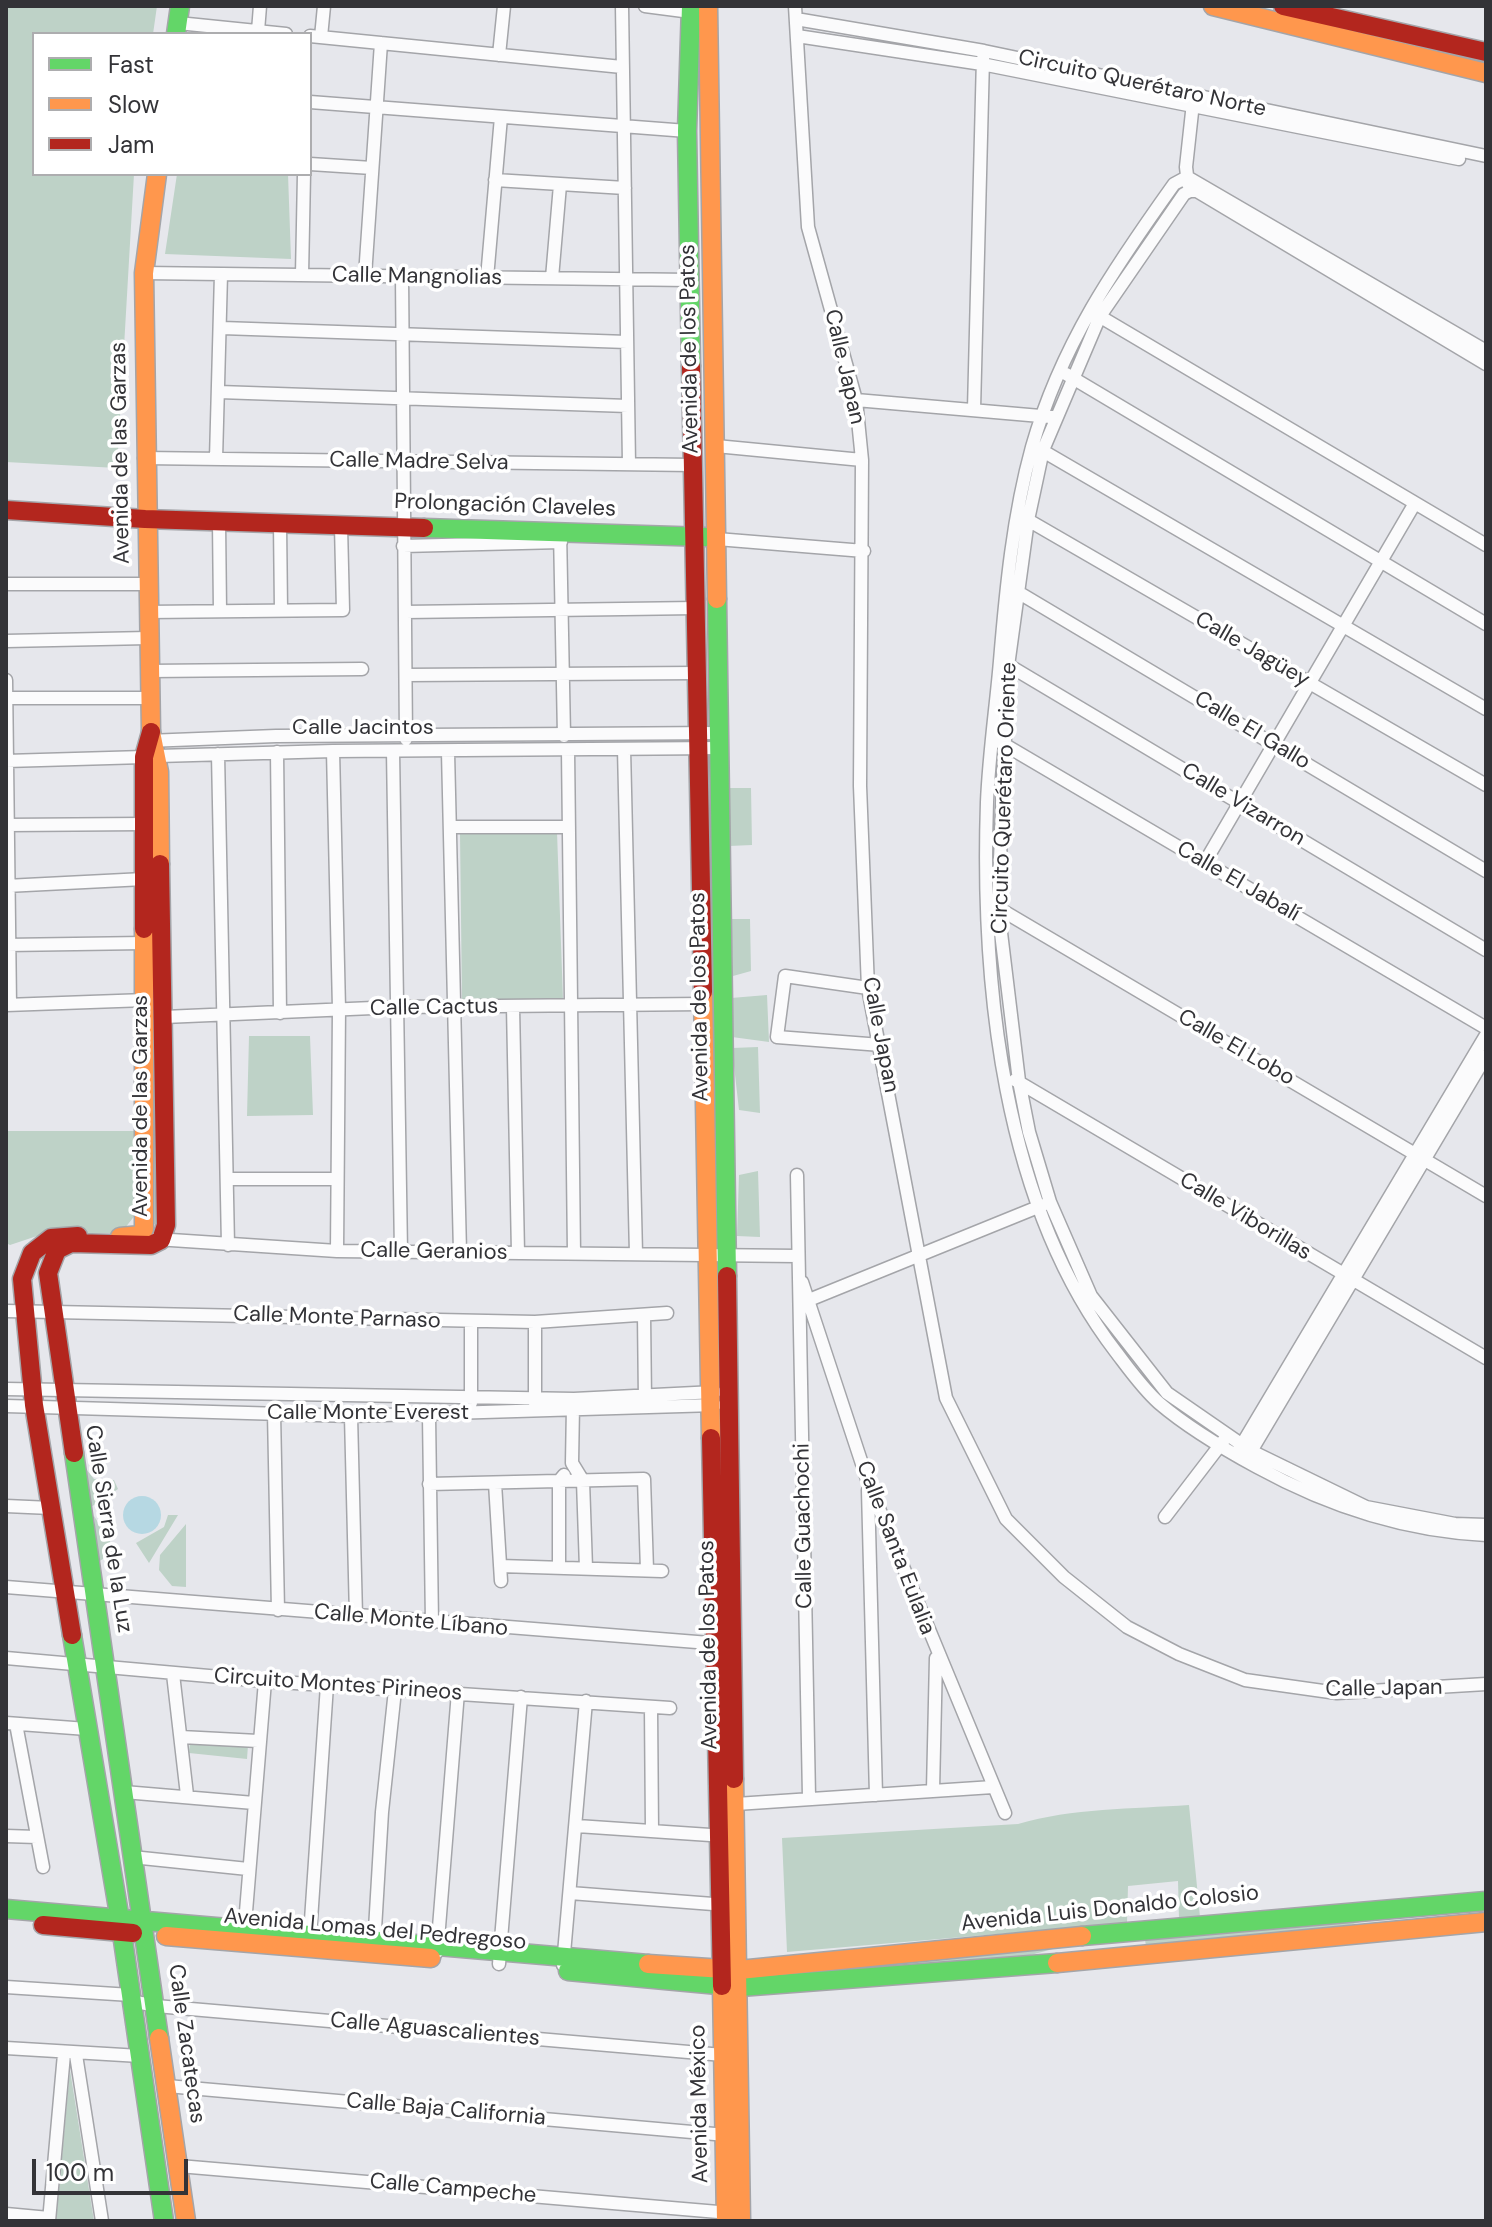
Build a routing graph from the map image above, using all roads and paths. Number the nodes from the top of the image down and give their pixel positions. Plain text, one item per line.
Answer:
1 (260, 6) edge
2 (324, 6) edge
3 (504, 6) edge
4 (622, 6) edge
5 (645, 6) edge
6 (1213, 6) edge
7 (1283, 6) edge
8 (697, 8) edge
9 (796, 12) edge
10 (178, 21) edge
11 (258, 31) junction
12 (267, 32) edge
13 (797, 36) junction
14 (315, 37) edge
15 (1426, 39) junction
16 (381, 43) junction
17 (1486, 52) edge
18 (499, 55) junction
19 (983, 57) junction
20 (1420, 57) junction
21 (622, 67) junction
22 (1486, 73) edge
23 (1194, 101) junction
24 (312, 102) edge
25 (377, 107) junction
26 (501, 117) junction
27 (624, 126) junction
28 (687, 131) junction
29 (1486, 156) edge
30 (312, 164) edge
31 (1486, 164) edge
32 (372, 168) junction
33 (157, 176) edge
34 (304, 176) edge
35 (1187, 177) junction
36 (495, 180) junction
37 (560, 185) junction
38 (625, 188) junction
39 (1190, 191) junction
40 (144, 273) junction
41 (221, 274) junction
42 (302, 275) junction
43 (365, 276) junction
44 (402, 276) junction
45 (487, 278) junction
46 (552, 278) junction
47 (626, 279) junction
48 (690, 280) junction
49 (1393, 302) junction
50 (1094, 313) junction
51 (222, 328) junction
52 (402, 335) junction
53 (627, 342) junction
54 (1486, 351) edge
55 (1486, 364) edge
56 (1066, 374) junction
57 (219, 392) junction
58 (403, 399) junction
59 (856, 400) junction
60 (628, 406) junction
61 (974, 409) junction
62 (715, 415) junction
63 (693, 416) junction
64 (1050, 416) junction
65 (716, 446) junction
66 (1038, 448) junction
67 (144, 458) junction
68 (216, 459) junction
69 (862, 460) junction
70 (404, 461) junction
71 (629, 464) junction
72 (693, 465) junction
73 (1415, 503) junction
74 (6, 510) edge
75 (1023, 517) junction
76 (145, 519) junction
77 (219, 522) junction
78 (280, 524) junction
79 (404, 525) junction
80 (341, 526) junction
81 (696, 536) junction
82 (561, 537) junction
83 (717, 539) junction
84 (1486, 545) edge
85 (403, 546) junction
86 (864, 551) junction
87 (1381, 562) junction
88 (6, 584) edge
89 (147, 584) junction
90 (1011, 588) junction
91 (696, 608) junction
92 (281, 610) junction
93 (563, 610) junction
94 (220, 611) junction
95 (147, 612) junction
96 (405, 612) junction
97 (1486, 624) edge
98 (1344, 625) junction
99 (148, 638) junction
100 (6, 641) edge
101 (1004, 663) junction
102 (362, 669) dead end
103 (149, 671) junction
104 (697, 673) junction
105 (564, 674) junction
106 (406, 675) junction
107 (6, 680) edge
108 (1310, 684) junction
109 (6, 698) edge
110 (150, 698) junction
111 (1486, 709) edge
112 (406, 735) junction
113 (564, 736) junction
114 (990, 737) junction
115 (720, 740) junction
116 (699, 741) junction
117 (1274, 744) junction
118 (151, 745) junction
119 (1005, 745) junction
120 (624, 749) junction
121 (568, 750) junction
122 (333, 751) junction
123 (399, 751) junction
124 (277, 752) junction
125 (448, 752) junction
126 (218, 754) junction
127 (6, 761) edge
128 (1486, 785) edge
129 (1240, 803) junction
130 (144, 824) junction
131 (7, 825) edge
132 (450, 827) junction
133 (569, 827) junction
134 (1205, 862) junction
135 (1486, 871) edge
136 (144, 879) junction
137 (7, 886) edge
138 (986, 901) junction
139 (998, 908) junction
140 (144, 943) junction
141 (8, 945) edge
142 (1486, 950) edge
143 (868, 988) junction
144 (146, 1000) junction
145 (703, 1004) junction
146 (8, 1005) edge
147 (396, 1007) junction
148 (454, 1007) junction
149 (513, 1007) junction
150 (630, 1007) junction
151 (571, 1008) junction
152 (339, 1009) junction
153 (280, 1013) junction
154 (164, 1017) junction
155 (226, 1017) junction
156 (1486, 1028) edge
157 (1486, 1035) edge
158 (881, 1045) junction
159 (1486, 1056) edge
160 (1005, 1075) junction
161 (1019, 1081) junction
162 (156, 1133) junction
163 (1420, 1156) junction
164 (797, 1175) dead end
165 (228, 1179) junction
166 (337, 1179) junction
167 (1486, 1196) edge
168 (1044, 1205) junction
169 (141, 1235) junction
170 (161, 1240) junction
171 (228, 1245) junction
172 (337, 1251) junction
173 (401, 1252) junction
174 (460, 1252) junction
175 (518, 1253) junction
176 (574, 1253) junction
177 (636, 1254) junction
178 (708, 1255) junction
179 (728, 1255) junction
180 (921, 1255) junction
181 (797, 1256) junction
182 (1347, 1278) junction
183 (804, 1302) junction
184 (19, 1311) edge
185 (50, 1311) junction
186 (667, 1313) dead end
187 (644, 1315) junction
188 (471, 1322) junction
189 (535, 1322) junction
190 (1486, 1358) edge
191 (6, 1389) edge
192 (224, 1392) junction
193 (37, 1397) junction
194 (61, 1398) junction
195 (395, 1398) junction
196 (471, 1398) junction
197 (730, 1398) junction
198 (710, 1399) junction
199 (645, 1402) junction
200 (535, 1405) junction
201 (574, 1405) junction
202 (6, 1406) edge
203 (223, 1410) junction
204 (274, 1413) junction
205 (471, 1414) junction
206 (351, 1416) junction
207 (395, 1416) junction
208 (429, 1416) junction
209 (1224, 1440) junction
210 (1244, 1453) junction
211 (572, 1463) junction
212 (559, 1481) junction
213 (583, 1481) junction
214 (868, 1482) junction
215 (495, 1483) junction
216 (429, 1484) junction
217 (6, 1506) edge
218 (51, 1508) junction
219 (1165, 1517) dead end
220 (1486, 1525) edge
221 (1454, 1529) junction
222 (1486, 1535) edge
223 (500, 1566) junction
224 (559, 1567) junction
225 (586, 1568) junction
226 (647, 1570) junction
227 (662, 1571) dead end
228 (501, 1581) dead end
229 (6, 1587) edge
230 (68, 1592) junction
231 (92, 1594) junction
232 (278, 1610) junction
233 (356, 1616) junction
234 (432, 1623) junction
235 (724, 1644) junction
236 (936, 1651) junction
237 (6, 1658) edge
238 (80, 1664) junction
239 (101, 1666) junction
240 (173, 1674) junction
241 (265, 1681) junction
242 (1486, 1684) edge
243 (327, 1685) junction
244 (395, 1690) junction
245 (458, 1692) junction
246 (521, 1697) junction
247 (586, 1701) junction
248 (651, 1708) junction
249 (670, 1708) dead end
250 (11, 1724) edge
251 (87, 1729) junction
252 (181, 1737) junction
253 (258, 1741) junction
254 (993, 1787) junction
255 (933, 1790) junction
256 (124, 1792) junction
257 (187, 1795) junction
258 (876, 1795) junction
259 (809, 1797) junction
260 (254, 1803) junction
261 (736, 1804) junction
262 (1005, 1813) dead end
263 (577, 1826) junction
264 (652, 1831) junction
265 (6, 1836) edge
266 (727, 1836) junction
267 (37, 1837) junction
268 (132, 1857) junction
269 (43, 1867) dead end
270 (248, 1869) junction
271 (570, 1893) junction
272 (1486, 1901) edge
273 (728, 1905) junction
274 (6, 1909) edge
275 (6, 1921) edge
276 (1486, 1922) edge
277 (134, 1927) junction
278 (244, 1935) junction
279 (310, 1935) junction
280 (374, 1946) junction
281 (437, 1952) junction
282 (500, 1958) junction
283 (563, 1964) junction
284 (730, 1978) junction
285 (6, 1987) edge
286 (143, 2002) junction
287 (6, 2048) edge
288 (70, 2055) junction
289 (723, 2055) junction
290 (140, 2056) junction
291 (167, 2086) junction
292 (726, 2135) junction
293 (179, 2166) junction
294 (6, 2214) edge
295 (733, 2217) edge
296 (49, 2219) edge
297 (102, 2221) edge
298 (164, 2221) edge
299 (186, 2221) edge

1 - 11 street
2 - 14 street
3 - 18 street
4 - 21 street
5 - 8 street
6 - 20 street
7 - 15 street
8 - 28 street, Avenida de los Patos
8 - 62 street, Avenida de los Patos
9 - 13 street, Calle Japan
9 - 19 street, Circuito Querétaro Norte
10 - 11 street
11 - 12 street
13 - 19 street, Circuito Querétaro Norte
13 - 59 street, Calle Japan
14 - 16 street
15 - 17 street
15 - 20 street
16 - 18 street
16 - 25 street
18 - 21 street
19 - 23 street, Circuito Querétaro Norte
19 - 61 street
20 - 22 street
21 - 27 street
23 - 29 street, Circuito Querétaro Norte
23 - 31 street, Circuito Querétaro Norte
23 - 35 street
24 - 25 street
25 - 26 street
25 - 32 street
26 - 27 street
26 - 36 street
27 - 28 street
27 - 38 street
28 - 48 street, Avenida de los Patos
30 - 32 street
32 - 43 street
33 - 40 street, Avenida de las Garzas
34 - 42 street
35 - 39 street
35 - 49 street
35 - 50 street, Circuito Querétaro Oriente
36 - 37 street
36 - 45 street
37 - 38 street
37 - 46 street
38 - 47 street
39 - 49 street
39 - 50 street, Circuito Querétaro Oriente
40 - 41 street, Calle Mangnolias
40 - 67 street, Avenida de las Garzas
41 - 42 street, Calle Mangnolias
41 - 51 street
42 - 43 street, Calle Mangnolias
43 - 44 street, Calle Mangnolias
44 - 45 street, Calle Mangnolias
44 - 52 street
45 - 46 street, Calle Mangnolias
46 - 47 street, Calle Mangnolias
47 - 48 street, Calle Mangnolias
47 - 53 street
48 - 63 street, Avenida de los Patos
49 - 54 street
49 - 55 street
50 - 56 street, Circuito Querétaro Oriente
50 - 73 street
51 - 52 street
51 - 57 street
52 - 53 street
52 - 58 street
53 - 60 street
56 - 64 street, Circuito Querétaro Oriente
56 - 87 street
57 - 58 street
57 - 68 street
58 - 60 street
58 - 70 street
59 - 61 street
59 - 69 street, Calle Japan
60 - 71 street
61 - 64 street
62 - 63 street
62 - 65 street, Avenida de los Patos
63 - 72 street, Avenida de los Patos
64 - 66 street, Circuito Querétaro Oriente
65 - 69 street
65 - 83 street, Avenida de los Patos
66 - 75 street, Circuito Querétaro Oriente
66 - 98 street
67 - 68 street, Calle Madre Selva
67 - 76 street, Avenida de las Garzas
68 - 70 street, Calle Madre Selva
69 - 86 street, Calle Japan
70 - 71 street, Calle Madre Selva
70 - 79 street
71 - 72 street, Calle Madre Selva
72 - 81 street, Avenida de los Patos
73 - 84 street
73 - 87 street
74 - 76 street, Prolongación Claveles
75 - 90 street, Circuito Querétaro Oriente
75 - 108 street, Calle Jagüey
76 - 77 street, Prolongación Claveles
76 - 89 street, Avenida de las Garzas
77 - 78 street, Prolongación Claveles
77 - 94 street
78 - 80 street, Prolongación Claveles
78 - 92 street
79 - 80 street, Prolongación Claveles
79 - 82 street, Prolongación Claveles
79 - 85 street
80 - 92 street
81 - 82 street, Prolongación Claveles
81 - 83 street, Prolongación Claveles
81 - 91 street, Avenida de los Patos
82 - 85 street
82 - 93 street
83 - 86 street, Prolongación Claveles
83 - 115 street, Avenida de los Patos
85 - 96 street
86 - 143 street, Calle Japan
87 - 97 street
87 - 98 street
88 - 89 street
89 - 95 street, Avenida de las Garzas
90 - 101 street, Circuito Querétaro Oriente
90 - 117 street, Calle El Gallo
91 - 93 street
91 - 104 street, Avenida de los Patos
92 - 94 street
93 - 96 street
93 - 105 street
94 - 95 street
95 - 99 street, Avenida de las Garzas
96 - 106 street
98 - 108 street
98 - 111 street
99 - 100 street
99 - 103 street, Avenida de las Garzas
101 - 114 street, Circuito Querétaro Oriente
101 - 119 street, Circuito Querétaro Oriente
101 - 129 street, Calle Vizarron
102 - 103 street
103 - 110 street, Avenida de las Garzas
104 - 105 street
104 - 116 street, Avenida de los Patos
105 - 106 street
105 - 113 street
106 - 112 street
107 - 109 street
108 - 117 street
108 - 128 street, Calle Jagüey
109 - 110 street
109 - 127 street
110 - 118 street, Avenida de las Garzas
112 - 113 street, Calle Jacintos
112 - 118 street, Calle Jacintos
112 - 123 street
113 - 116 street, Calle Jacintos
114 - 119 street, Calle El Jabalí
114 - 138 street, Circuito Querétaro Oriente
115 - 116 street, Calle Jacintos
115 - 179 street, Avenida de los Patos
116 - 120 street, Calle Jacintos
116 - 145 street, Avenida de los Patos
117 - 129 street
117 - 135 street, Calle El Gallo
118 - 126 street, Calle Jacintos
118 - 127 street, Calle Jacintos
118 - 130 street, Avenida de las Garzas
118 - 154 street, Avenida de las Garzas
119 - 134 street, Calle El Jabalí
119 - 139 street, Circuito Querétaro Oriente
120 - 121 street, Calle Jacintos
120 - 150 street
121 - 125 street, Calle Jacintos
121 - 133 street
122 - 123 street, Calle Jacintos
122 - 124 street, Calle Jacintos
122 - 152 street
123 - 125 street, Calle Jacintos
123 - 147 street
124 - 126 street, Calle Jacintos
124 - 153 street
125 - 132 street
126 - 155 street
127 - 131 street
129 - 134 street
129 - 142 street, Calle Vizarron
130 - 131 street
130 - 136 street, Avenida de las Garzas
131 - 137 street
132 - 133 street
132 - 148 street
133 - 151 street
134 - 156 street, Calle El Jabalí
136 - 137 street
136 - 140 street, Avenida de las Garzas
137 - 141 street
138 - 139 street, Calle El Lobo
138 - 160 street, Circuito Querétaro Oriente
139 - 161 street, Circuito Querétaro Oriente
139 - 163 street, Calle El Lobo
140 - 141 street
140 - 144 street, Avenida de las Garzas
141 - 146 street
143 - 158 street, Calle Japan
143 - 158 street
144 - 146 street
144 - 162 street, Avenida de las Garzas
145 - 150 street, Calle Cactus
145 - 178 street, Avenida de los Patos
147 - 148 street, Calle Cactus
147 - 152 street, Calle Cactus
147 - 173 street
148 - 149 street, Calle Cactus
148 - 174 street
149 - 151 street, Calle Cactus
149 - 175 street
150 - 151 street, Calle Cactus
150 - 177 street
151 - 176 street
152 - 153 street, Calle Cactus
152 - 166 street
153 - 155 street, Calle Cactus
154 - 155 street, Calle Cactus
154 - 162 street, Avenida de las Garzas
155 - 165 street
157 - 163 street
158 - 180 street, Calle Japan
159 - 163 street
160 - 161 street, Calle Viborillas
160 - 168 street, Circuito Querétaro Oriente
161 - 168 street, Circuito Querétaro Oriente
161 - 182 street, Calle Viborillas
162 - 169 street, Avenida de las Garzas
162 - 170 street, Avenida de las Garzas
163 - 167 street, Calle El Lobo
163 - 182 street
164 - 181 street
165 - 166 street
165 - 171 street
166 - 172 street
168 - 180 street
168 - 209 street, Circuito Querétaro Oriente
169 - 170 street, Calle Geranios
169 - 184 street
170 - 171 street, Calle Geranios
170 - 185 street, Calle Sierra de la Luz
171 - 172 street, Calle Geranios
172 - 173 street, Calle Geranios
173 - 174 street, Calle Geranios
174 - 175 street, Calle Geranios
175 - 176 street, Calle Geranios
176 - 177 street, Calle Geranios
177 - 178 street, Calle Geranios
178 - 179 street, Calle Geranios
178 - 198 street, Avenida de los Patos
179 - 181 street, Calle Geranios
179 - 197 street, Avenida de los Patos
180 - 183 street
180 - 242 street, Calle Japan
181 - 183 street, Calle Santa Eulalia
182 - 190 street, Calle Viborillas
182 - 210 street
183 - 214 street, Calle Santa Eulalia
183 - 259 street, Calle Guachochi
184 - 185 street, Calle Monte Parnaso
184 - 193 street
185 - 188 street, Calle Monte Parnaso
185 - 194 street, Calle Sierra de la Luz
186 - 187 street, Calle Monte Parnaso
187 - 189 street, Calle Monte Parnaso
187 - 199 street
188 - 189 street, Calle Monte Parnaso
188 - 196 street
189 - 200 street
191 - 193 street, Calle Monte Everest
192 - 194 street, Calle Monte Everest
192 - 195 street, Calle Monte Everest
192 - 203 street
193 - 194 street, Calle Monte Everest
193 - 202 street, Calle Monte Everest
193 - 218 street
194 - 203 street, Calle Monte Everest
194 - 231 street, Calle Sierra de la Luz
195 - 196 street, Calle Monte Everest
195 - 207 street
196 - 200 street, Calle Monte Everest
196 - 205 street
197 - 198 street, Calle Monte Everest
197 - 235 street, Avenida de los Patos
198 - 199 street, Calle Monte Everest
198 - 235 street, Avenida de los Patos
199 - 201 street, Calle Monte Everest
200 - 201 street, Calle Monte Everest
200 - 205 street, Calle Monte Everest
201 - 211 street
203 - 204 street, Calle Monte Everest
204 - 206 street, Calle Monte Everest
204 - 232 street
205 - 208 street, Calle Monte Everest
206 - 207 street, Calle Monte Everest
206 - 233 street
207 - 208 street, Calle Monte Everest
208 - 216 street
209 - 210 street, Circuito Querétaro Oriente
209 - 219 street
210 - 221 street, Circuito Querétaro Oriente
211 - 212 street
211 - 213 street
212 - 213 street
212 - 215 street
212 - 224 street
213 - 225 street
213 - 226 street
214 - 236 street, Calle Santa Eulalia
214 - 258 street
215 - 216 street
215 - 223 street
216 - 234 street
217 - 218 street
218 - 230 street
220 - 221 street, Circuito Querétaro Oriente
221 - 222 street, Circuito Querétaro Oriente
223 - 224 street
223 - 228 street
224 - 225 street
225 - 226 street
226 - 227 street
229 - 230 street
230 - 231 street, Calle Monte Líbano
230 - 238 street
231 - 232 street, Calle Monte Líbano
231 - 239 street, Calle Sierra de la Luz
232 - 233 street, Calle Monte Líbano
233 - 234 street, Calle Monte Líbano
234 - 235 street, Calle Monte Líbano
235 - 261 street, Avenida de los Patos
235 - 266 street, Avenida de los Patos
236 - 254 street, Calle Santa Eulalia
236 - 255 street
237 - 238 street, Circuito Montes Pirineos
238 - 239 street, Circuito Montes Pirineos
238 - 251 street
239 - 240 street, Circuito Montes Pirineos
239 - 256 street, Calle Sierra de la Luz
240 - 241 street, Circuito Montes Pirineos
240 - 252 street
241 - 243 street, Circuito Montes Pirineos
241 - 253 street
243 - 244 street, Circuito Montes Pirineos
243 - 279 street
244 - 245 street, Circuito Montes Pirineos
244 - 280 street
245 - 246 street, Circuito Montes Pirineos
245 - 281 street
246 - 247 street, Circuito Montes Pirineos
246 - 282 street
247 - 248 street, Circuito Montes Pirineos
247 - 263 street
248 - 249 street, Circuito Montes Pirineos
248 - 264 street
250 - 251 street
250 - 267 street
251 - 277 street
252 - 253 street
252 - 257 street
253 - 260 street
254 - 255 street
254 - 262 street, Calle Santa Eulalia
255 - 258 street
256 - 257 street
256 - 268 street, Calle Sierra de la Luz
257 - 260 street
258 - 259 street
259 - 261 street
260 - 270 street
261 - 266 street, Avenida de los Patos
263 - 264 street
263 - 271 street
264 - 266 street
265 - 267 street
266 - 273 street, Avenida de los Patos
267 - 269 street
268 - 270 street
268 - 277 street, Calle Sierra de la Luz
270 - 278 street
271 - 273 street
271 - 283 street
272 - 284 street, Avenida Luis Donaldo Colosio
273 - 284 street, Avenida de los Patos
274 - 277 street, Avenida Lomas del Pedregoso
275 - 277 street, Avenida Lomas del Pedregoso
276 - 284 street, Avenida Luis Donaldo Colosio
277 - 278 street, Avenida Lomas del Pedregoso
277 - 286 street, Calle Zacatecas
277 - 286 street, Calle Zacatecas
278 - 279 street, Avenida Lomas del Pedregoso
278 - 280 street, Avenida Lomas del Pedregoso
279 - 280 street, Avenida Lomas del Pedregoso
280 - 281 street, Avenida Lomas del Pedregoso
281 - 282 street, Avenida Lomas del Pedregoso
282 - 283 street, Avenida Lomas del Pedregoso
283 - 284 street, Avenida Lomas del Pedregoso
284 - 289 street, Avenida México
284 - 295 street, Avenida México
285 - 286 street, Calle Aguascalientes
286 - 289 street, Calle Aguascalientes
286 - 290 street, Calle Zacatecas
286 - 291 street, Calle Zacatecas
287 - 288 street
288 - 290 street
288 - 296 street
288 - 297 street
289 - 292 street, Avenida México
290 - 298 street, Calle Zacatecas
291 - 292 street, Calle Baja California
291 - 293 street, Calle Zacatecas
292 - 295 street, Avenida México
293 - 295 street, Calle Campeche
293 - 299 street, Calle Zacatecas
294 - 296 street

